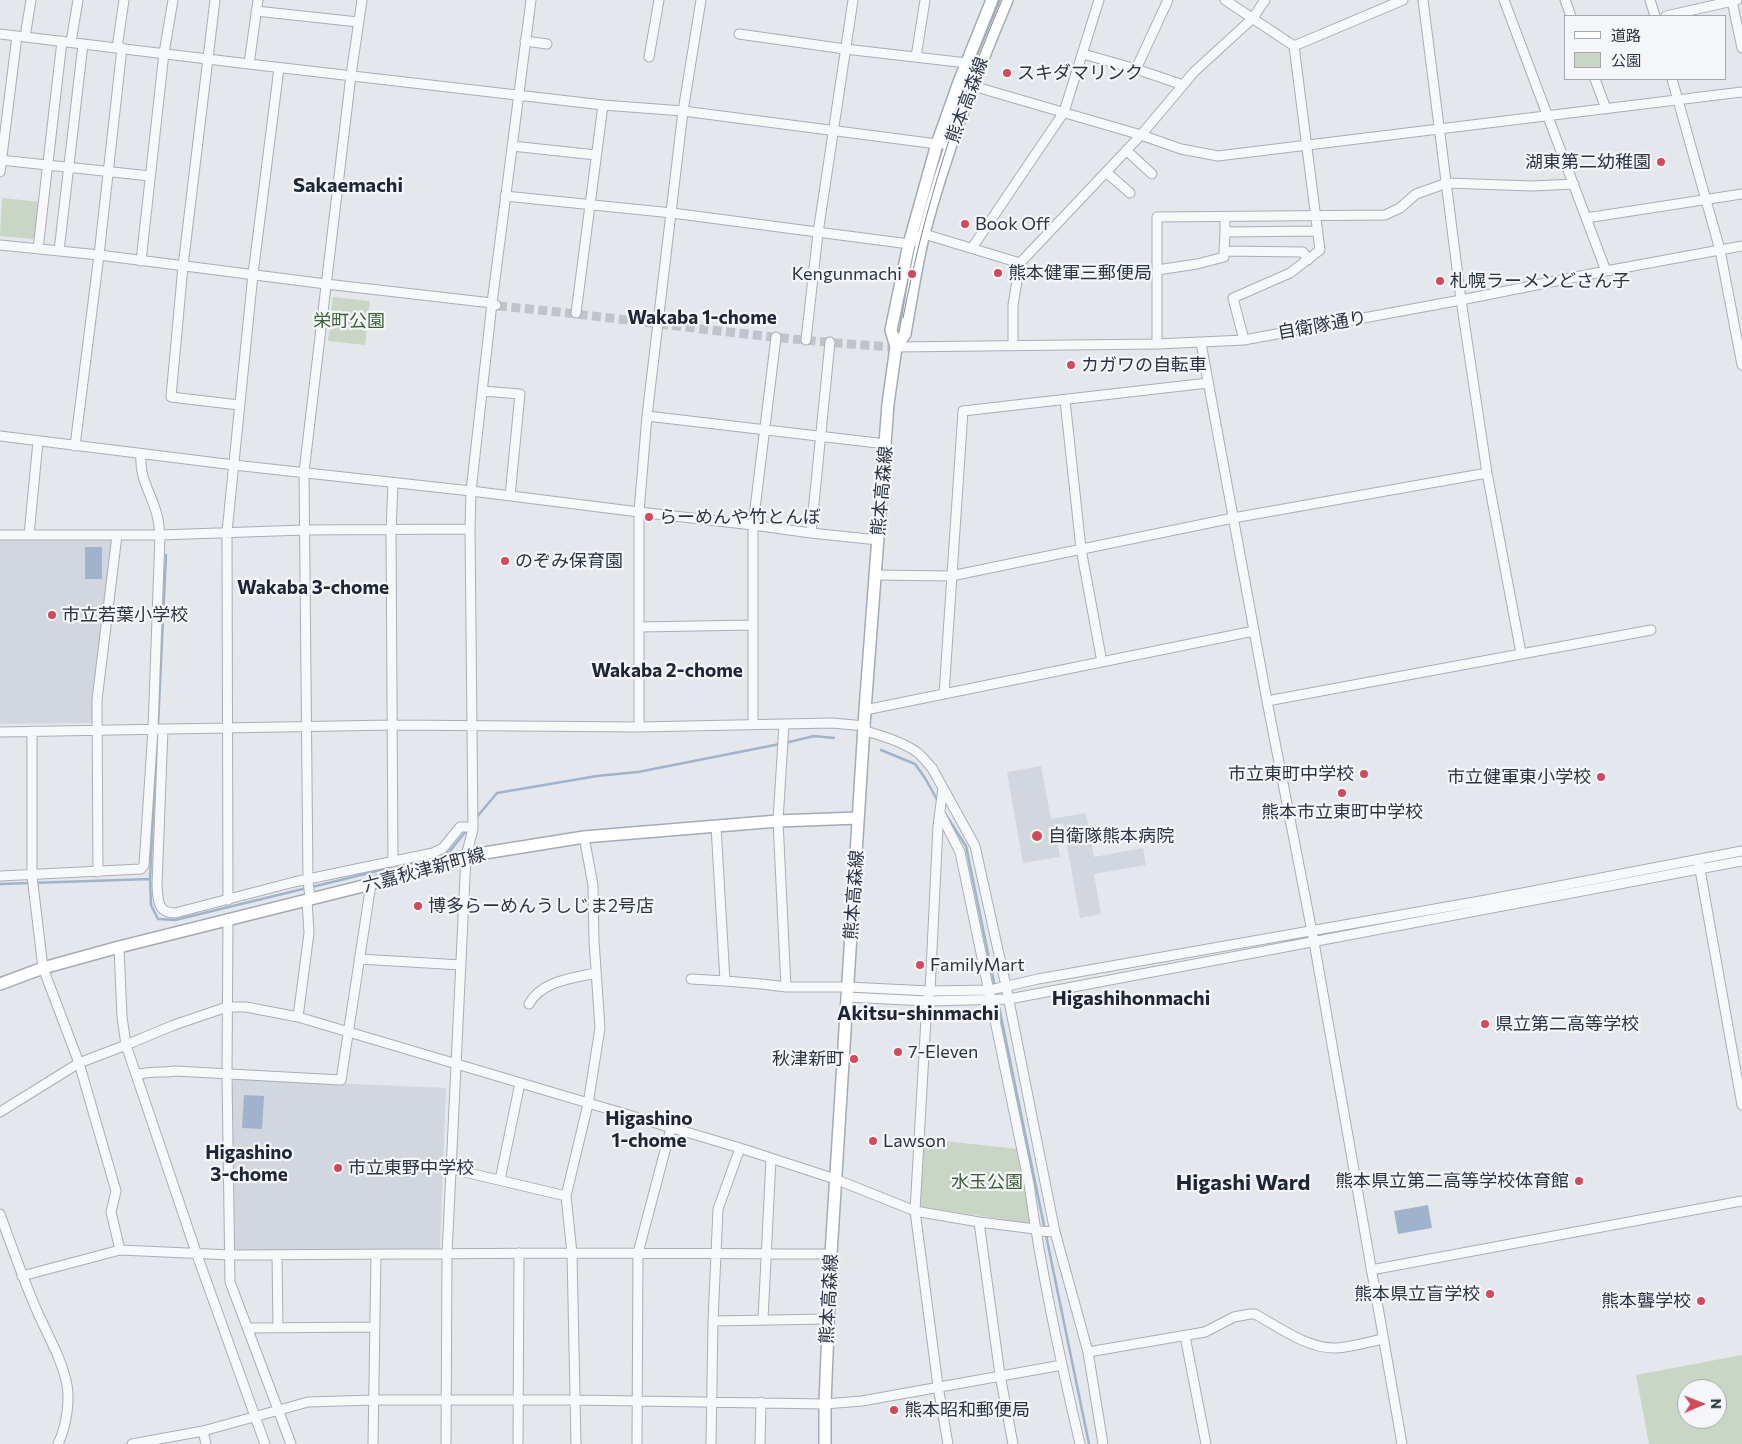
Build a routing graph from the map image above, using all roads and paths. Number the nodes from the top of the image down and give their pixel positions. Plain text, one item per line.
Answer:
1 (31, 0) edge
2 (78, 0) edge
3 (124, 0) edge
4 (172, 0) edge
5 (215, 0) edge
6 (258, 0) edge
7 (362, 0) edge
8 (531, 0) edge
9 (659, 0) edge
10 (700, 0) edge
11 (853, 0) edge
12 (925, 0) edge
13 (992, 0) edge
14 (1006, 0) edge
15 (1099, 0) edge
16 (1168, 0) edge
17 (1225, 0) edge
18 (1265, 0) edge
19 (1403, 0) edge
20 (1423, 0) edge
21 (1504, 0) edge
22 (1565, 0) edge
23 (1650, 0) edge
24 (1734, 1) edge
25 (256, 11) junction
26 (1572, 15) edge
27 (1655, 15) edge
28 (1671, 15) edge
29 (1253, 18) junction
30 (358, 22) junction
31 (0, 34) edge
32 (739, 34) dead end
33 (21, 37) junction
34 (526, 41) junction
35 (67, 42) junction
36 (83, 44) junction
37 (547, 44) dead end
38 (1294, 46) junction
39 (119, 48) junction
40 (1742, 48) edge
41 (845, 49) junction
42 (164, 53) junction
43 (1083, 54) junction
44 (649, 56) dead end
45 (916, 57) junction
46 (208, 58) junction
47 (967, 63) junction
48 (249, 64) junction
49 (279, 68) junction
50 (1136, 69) junction
51 (351, 75) junction
52 (1595, 80) edge
53 (1672, 80) edge
54 (959, 82) junction
55 (1183, 85) junction
56 (971, 86) junction
57 (1742, 92) edge
58 (518, 95) junction
59 (1678, 100) junction
60 (603, 105) junction
61 (1606, 109) junction
62 (683, 111) junction
63 (1064, 112) junction
64 (1548, 116) junction
65 (1439, 130) junction
66 (833, 131) junction
67 (1141, 135) junction
68 (937, 144) junction
69 (951, 144) junction
70 (512, 146) junction
71 (1307, 146) junction
72 (1126, 150) junction
73 (596, 155) junction
74 (1, 160) edge
75 (48, 165) junction
76 (69, 167) junction
77 (108, 171) junction
78 (0, 172) edge
79 (1106, 172) junction
80 (1152, 174) dead end
81 (150, 176) junction
82 (1447, 183) junction
83 (1574, 184) junction
84 (1130, 193) dead end
85 (1742, 194) edge
86 (506, 196) junction
87 (1706, 200) junction
88 (590, 206) junction
89 (672, 213) junction
90 (1225, 217) junction
91 (1317, 217) junction
92 (1586, 218) junction
93 (1318, 231) junction
94 (1224, 232) junction
95 (818, 233) junction
96 (924, 234) junction
97 (909, 244) junction
98 (0, 246) edge
99 (1742, 246) edge
100 (972, 248) junction
101 (38, 249) junction
102 (1720, 250) junction
103 (59, 251) junction
104 (1224, 251) junction
105 (99, 255) junction
106 (1308, 260) junction
107 (141, 261) junction
108 (1020, 263) junction
109 (182, 266) junction
110 (1157, 270) junction
111 (1606, 271) junction
112 (253, 274) junction
113 (326, 284) junction
114 (1461, 300) junction
115 (495, 304) junction
116 (576, 313) dead end
117 (776, 337) dead end
118 (806, 340) dead end
119 (1244, 340) junction
120 (830, 342) dead end
121 (1201, 343) junction
122 (1156, 344) junction
123 (896, 346) junction
124 (1013, 346) junction
125 (1742, 365) edge
126 (1208, 383) junction
127 (482, 391) junction
128 (1065, 400) junction
129 (239, 405) junction
130 (647, 416) junction
131 (764, 429) junction
132 (0, 436) edge
133 (820, 436) junction
134 (38, 441) junction
135 (886, 444) junction
136 (75, 446) junction
137 (141, 454) junction
138 (234, 465) junction
139 (304, 472) junction
140 (1488, 473) junction
141 (393, 483) junction
142 (472, 491) junction
143 (510, 496) junction
144 (639, 512) junction
145 (1233, 518) junction
146 (754, 524) junction
147 (470, 529) junction
148 (304, 530) junction
149 (391, 531) junction
150 (227, 532) junction
151 (812, 534) junction
152 (0, 535) edge
153 (29, 535) junction
154 (117, 535) junction
155 (160, 536) junction
156 (878, 540) junction
157 (1081, 549) junction
158 (875, 575) junction
159 (951, 576) junction
160 (753, 625) junction
161 (639, 627) junction
162 (1651, 630) dead end
163 (1254, 631) junction
164 (1521, 653) junction
165 (1102, 662) junction
166 (944, 694) junction
167 (1267, 701) junction
168 (865, 710) junction
169 (753, 724) junction
170 (784, 724) junction
171 (393, 725) junction
172 (472, 726) junction
173 (228, 727) junction
174 (305, 727) junction
175 (639, 727) junction
176 (163, 729) junction
177 (865, 729) junction
178 (97, 730) junction
179 (153, 730) junction
180 (32, 731) junction
181 (0, 732) edge
182 (943, 792) junction
183 (940, 813) junction
184 (858, 818) junction
185 (778, 822) junction
186 (716, 826) junction
187 (473, 827) junction
188 (584, 837) junction
189 (1742, 851) edge
190 (466, 856) junction
191 (1742, 861) edge
192 (393, 862) junction
193 (1699, 864) junction
194 (98, 872) junction
195 (0, 876) edge
196 (32, 876) junction
197 (308, 881) junction
198 (371, 884) junction
199 (308, 897) junction
200 (228, 900) junction
201 (228, 919) junction
202 (1311, 930) junction
203 (1314, 942) junction
204 (119, 947) junction
205 (359, 959) junction
206 (461, 965) junction
207 (43, 968) junction
208 (596, 973) junction
209 (692, 979) dead end
210 (725, 981) junction
211 (1, 982) edge
212 (786, 988) junction
213 (930, 991) junction
214 (847, 992) junction
215 (999, 993) junction
216 (927, 1001) junction
217 (529, 1004) dead end
218 (227, 1006) junction
219 (298, 1017) junction
220 (348, 1032) junction
221 (126, 1045) junction
222 (79, 1062) junction
223 (456, 1063) junction
224 (136, 1074) junction
225 (227, 1075) junction
226 (520, 1083) junction
227 (588, 1104) junction
228 (1742, 1105) edge
229 (0, 1112) edge
230 (671, 1128) junction
231 (740, 1148) junction
232 (771, 1158) junction
233 (452, 1169) junction
234 (836, 1179) junction
235 (500, 1180) junction
236 (566, 1196) junction
237 (1742, 1201) edge
238 (915, 1211) junction
239 (0, 1214) edge
240 (979, 1222) junction
241 (1045, 1231) junction
242 (120, 1250) junction
243 (572, 1253) junction
244 (638, 1253) junction
245 (447, 1254) junction
246 (519, 1254) junction
247 (716, 1254) junction
248 (766, 1254) junction
249 (831, 1254) junction
250 (197, 1255) junction
251 (230, 1255) junction
252 (277, 1255) junction
253 (376, 1255) junction
254 (1371, 1270) junction
255 (22, 1276) junction
256 (763, 1319) junction
257 (828, 1319) junction
258 (713, 1321) junction
259 (375, 1327) junction
260 (248, 1328) junction
261 (278, 1328) junction
262 (1185, 1336) junction
263 (1383, 1339) junction
264 (1088, 1352) junction
265 (1062, 1365) junction
266 (1000, 1375) junction
267 (938, 1386) junction
268 (374, 1400) junction
269 (446, 1400) junction
270 (575, 1400) junction
271 (519, 1401) junction
272 (638, 1401) junction
273 (711, 1401) junction
274 (761, 1402) junction
275 (825, 1404) junction
276 (278, 1410) junction
277 (255, 1417) junction
278 (203, 1431) junction
279 (58, 1444) edge
280 (132, 1444) edge
281 (206, 1444) edge
282 (265, 1444) edge
283 (291, 1444) edge
284 (373, 1444) edge
285 (446, 1444) edge
286 (518, 1444) edge
287 (576, 1444) edge
288 (638, 1444) edge
289 (711, 1444) edge
290 (760, 1444) edge
291 (825, 1444) edge
292 (948, 1444) edge
293 (1013, 1444) edge
294 (1080, 1444) edge
295 (1103, 1444) edge
296 (1206, 1444) edge
297 (1402, 1444) edge

1 - 33 street
2 - 35 street
3 - 39 street
4 - 42 street
5 - 46 street
6 - 25 street
7 - 30 street
8 - 34 street
9 - 44 street
10 - 62 street
11 - 41 street
12 - 45 street
13 - 47 main road, 熊本高森線
14 - 56 main road, 熊本高森線
15 - 43 street
16 - 50 street
17 - 29 street
18 - 29 street
19 - 38 street
20 - 65 street
21 - 64 street
22 - 26 street
23 - 27 street
24 - 28 street
24 - 40 street
25 - 30 street
25 - 48 street
29 - 38 street
29 - 55 street
30 - 51 street
31 - 33 street
32 - 41 street
33 - 35 street
33 - 74 street
34 - 37 street
34 - 58 street
35 - 36 street
35 - 75 street
36 - 39 street
36 - 76 street
38 - 71 street
39 - 42 street
39 - 77 street
41 - 45 street
41 - 66 street
42 - 46 street
42 - 81 street
43 - 50 street
43 - 63 street
45 - 47 street
46 - 48 street
46 - 109 street
47 - 54 main road, 熊本高森線
48 - 49 street
49 - 51 street
49 - 112 street
50 - 55 street
51 - 58 street
51 - 113 street
52 - 61 street
53 - 59 street
54 - 56 street
54 - 68 main road, 熊本高森線
55 - 67 street
56 - 63 street
56 - 69 main road, 熊本高森線
57 - 59 street
58 - 60 street
58 - 70 street
59 - 61 street
59 - 87 street
60 - 62 street
60 - 73 street
61 - 64 street
62 - 66 street
62 - 89 street
63 - 67 street
63 - 100 street
64 - 65 street
64 - 83 street
65 - 71 street
65 - 82 street
66 - 68 street
66 - 95 street
67 - 71 street
67 - 72 street
68 - 69 street
68 - 97 main road, 熊本高森線
69 - 96 main road, 熊本高森線
70 - 73 street
70 - 86 street
71 - 91 street
72 - 79 street
72 - 80 street
73 - 88 street
74 - 75 street
74 - 78 street
75 - 76 street
75 - 101 street
76 - 77 street
76 - 103 street
77 - 81 street
77 - 105 street
79 - 84 street
79 - 108 street
81 - 107 street
82 - 83 street
82 - 91 street
82 - 114 street
83 - 92 street
85 - 87 street
86 - 88 street
86 - 115 street
87 - 92 street
87 - 102 street
88 - 89 street
88 - 116 street
89 - 95 street
89 - 130 street
90 - 91 street
90 - 94 street
90 - 110 street
91 - 93 street
92 - 111 street
93 - 94 street
93 - 106 street
94 - 104 street
95 - 97 street
95 - 118 street
96 - 97 street
96 - 100 street
96 - 123 main road, 熊本高森線
97 - 123 main road, 熊本高森線
98 - 101 street
99 - 102 street, 自衛隊通り
100 - 108 street
101 - 103 street
102 - 111 street, 自衛隊通り
102 - 125 street
103 - 105 street
104 - 106 street
104 - 110 street
105 - 107 street
105 - 136 street
106 - 119 street
107 - 109 street
108 - 124 street
109 - 112 street
109 - 129 street
110 - 122 street
111 - 114 street, 自衛隊通り
112 - 113 street
112 - 129 street
113 - 115 street
113 - 139 street
114 - 119 street, 自衛隊通り
114 - 140 street
115 - 127 street
117 - 131 street
119 - 121 street, 自衛隊通り
120 - 133 street
121 - 122 street, 自衛隊通り
121 - 126 street
122 - 124 street, 自衛隊通り
123 - 124 street, 自衛隊通り
123 - 135 main road, 熊本高森線
126 - 128 street
126 - 145 street
127 - 142 street
127 - 143 street
128 - 157 street
128 - 159 street
129 - 138 street
130 - 131 street
130 - 144 street
131 - 133 street
131 - 146 street
132 - 134 street
133 - 135 street
133 - 151 street
134 - 136 street
134 - 153 street
135 - 156 main road, 熊本高森線
136 - 137 street
137 - 138 street
137 - 155 street
138 - 139 street
138 - 150 street
139 - 141 street
139 - 148 street
140 - 145 street
140 - 164 street
141 - 142 street
141 - 149 street
142 - 143 street
142 - 147 street
143 - 144 street
144 - 146 street
144 - 161 street
145 - 157 street
145 - 163 street
146 - 151 street
146 - 160 street
147 - 149 street
147 - 172 street
148 - 149 street
148 - 150 street
148 - 174 street
149 - 171 street
150 - 155 street
150 - 173 street
151 - 156 street
152 - 153 street
153 - 154 street
154 - 155 street
154 - 178 street
155 - 179 street
156 - 158 main road, 熊本高森線
157 - 159 street
157 - 165 street
158 - 159 street
158 - 168 main road, 熊本高森線
159 - 166 street
160 - 161 street
160 - 169 street
161 - 175 street
162 - 164 street
163 - 165 street
163 - 167 street
164 - 167 street
165 - 166 street
166 - 168 street
167 - 202 street
168 - 177 main road, 熊本高森線
169 - 170 street
169 - 175 street
170 - 177 street
170 - 185 street
171 - 172 street
171 - 174 street
171 - 192 street
172 - 175 street
172 - 187 street
173 - 174 street
173 - 176 street
173 - 200 street
174 - 197 street
176 - 179 street
176 - 200 street
177 - 182 street
177 - 184 main road, 熊本高森線
178 - 179 street
178 - 180 street
178 - 194 street
179 - 194 street
180 - 181 street
180 - 196 street
182 - 183 street
182 - 215 street
183 - 213 street
183 - 215 street
184 - 185 main road, 六嘉秋津新町線
184 - 214 main road, 熊本高森線
185 - 186 main road, 六嘉秋津新町線
185 - 212 street
186 - 188 main road, 六嘉秋津新町線
186 - 210 street
187 - 190 street
187 - 192 street
188 - 190 main road, 六嘉秋津新町線
188 - 208 street
189 - 193 street
190 - 198 main road, 六嘉秋津新町線
190 - 206 street
191 - 193 street
192 - 197 street
193 - 202 street
193 - 203 street
193 - 228 street
194 - 196 street
195 - 196 street
196 - 207 street
197 - 199 street
197 - 200 street
198 - 199 main road, 六嘉秋津新町線
198 - 205 street
199 - 201 main road, 六嘉秋津新町線
199 - 219 street
201 - 204 main road, 六嘉秋津新町線
201 - 218 street
202 - 203 street
202 - 215 street
203 - 215 street
203 - 254 street
204 - 207 main road, 六嘉秋津新町線
204 - 221 street
205 - 206 street
205 - 220 street
206 - 223 street
207 - 211 main road, 六嘉秋津新町線
207 - 222 street
208 - 217 street
208 - 227 street
209 - 210 street
210 - 212 street
212 - 214 street
213 - 214 street
213 - 215 street
213 - 216 street
214 - 216 street
214 - 234 main road, 熊本高森線
215 - 216 street
215 - 241 street
215 - 241 street
216 - 238 street
218 - 219 street
218 - 221 street
218 - 225 street
219 - 220 street
220 - 223 street
220 - 225 street
221 - 222 street
221 - 224 street
222 - 229 street
222 - 242 street
223 - 226 street
223 - 233 street
224 - 225 street
224 - 250 street
225 - 251 street
226 - 227 street
226 - 235 street
227 - 230 street
227 - 236 street
230 - 231 street
230 - 244 street
231 - 232 street
231 - 247 street
232 - 234 street
232 - 248 street
233 - 235 street
233 - 245 street
234 - 238 street
234 - 249 main road, 熊本高森線
235 - 236 street
236 - 243 street
237 - 254 street
238 - 240 street
238 - 267 street
239 - 255 street
240 - 241 street
240 - 266 street
241 - 264 street
241 - 265 street
242 - 250 street
242 - 255 street
243 - 244 street
243 - 246 street
243 - 270 street
244 - 247 street
244 - 272 street
245 - 246 street
245 - 253 street
245 - 269 street
246 - 271 street
247 - 248 street
247 - 258 street
248 - 249 street
248 - 256 street
249 - 257 main road, 熊本高森線
250 - 251 street
250 - 277 street
251 - 252 street
251 - 260 street
252 - 253 street
252 - 261 street
253 - 259 street
254 - 263 street
255 - 279 street
256 - 257 street
256 - 258 street
257 - 275 main road, 熊本高森線
258 - 273 street
259 - 261 street
259 - 268 street
260 - 261 street
260 - 276 street
262 - 263 street
262 - 264 street
262 - 296 street
263 - 297 street
264 - 295 street
265 - 266 street
265 - 294 street
266 - 267 street
266 - 293 street
267 - 275 street
267 - 292 street
268 - 269 street
268 - 276 street
268 - 284 street
269 - 271 street
269 - 285 street
270 - 271 street
270 - 272 street
270 - 287 street
271 - 286 street
272 - 273 street
272 - 288 street
273 - 274 street
273 - 289 street
274 - 275 street
274 - 290 street
275 - 291 main road, 熊本高森線
276 - 277 street
276 - 283 street
277 - 278 street
277 - 282 street
278 - 280 street
278 - 281 street

